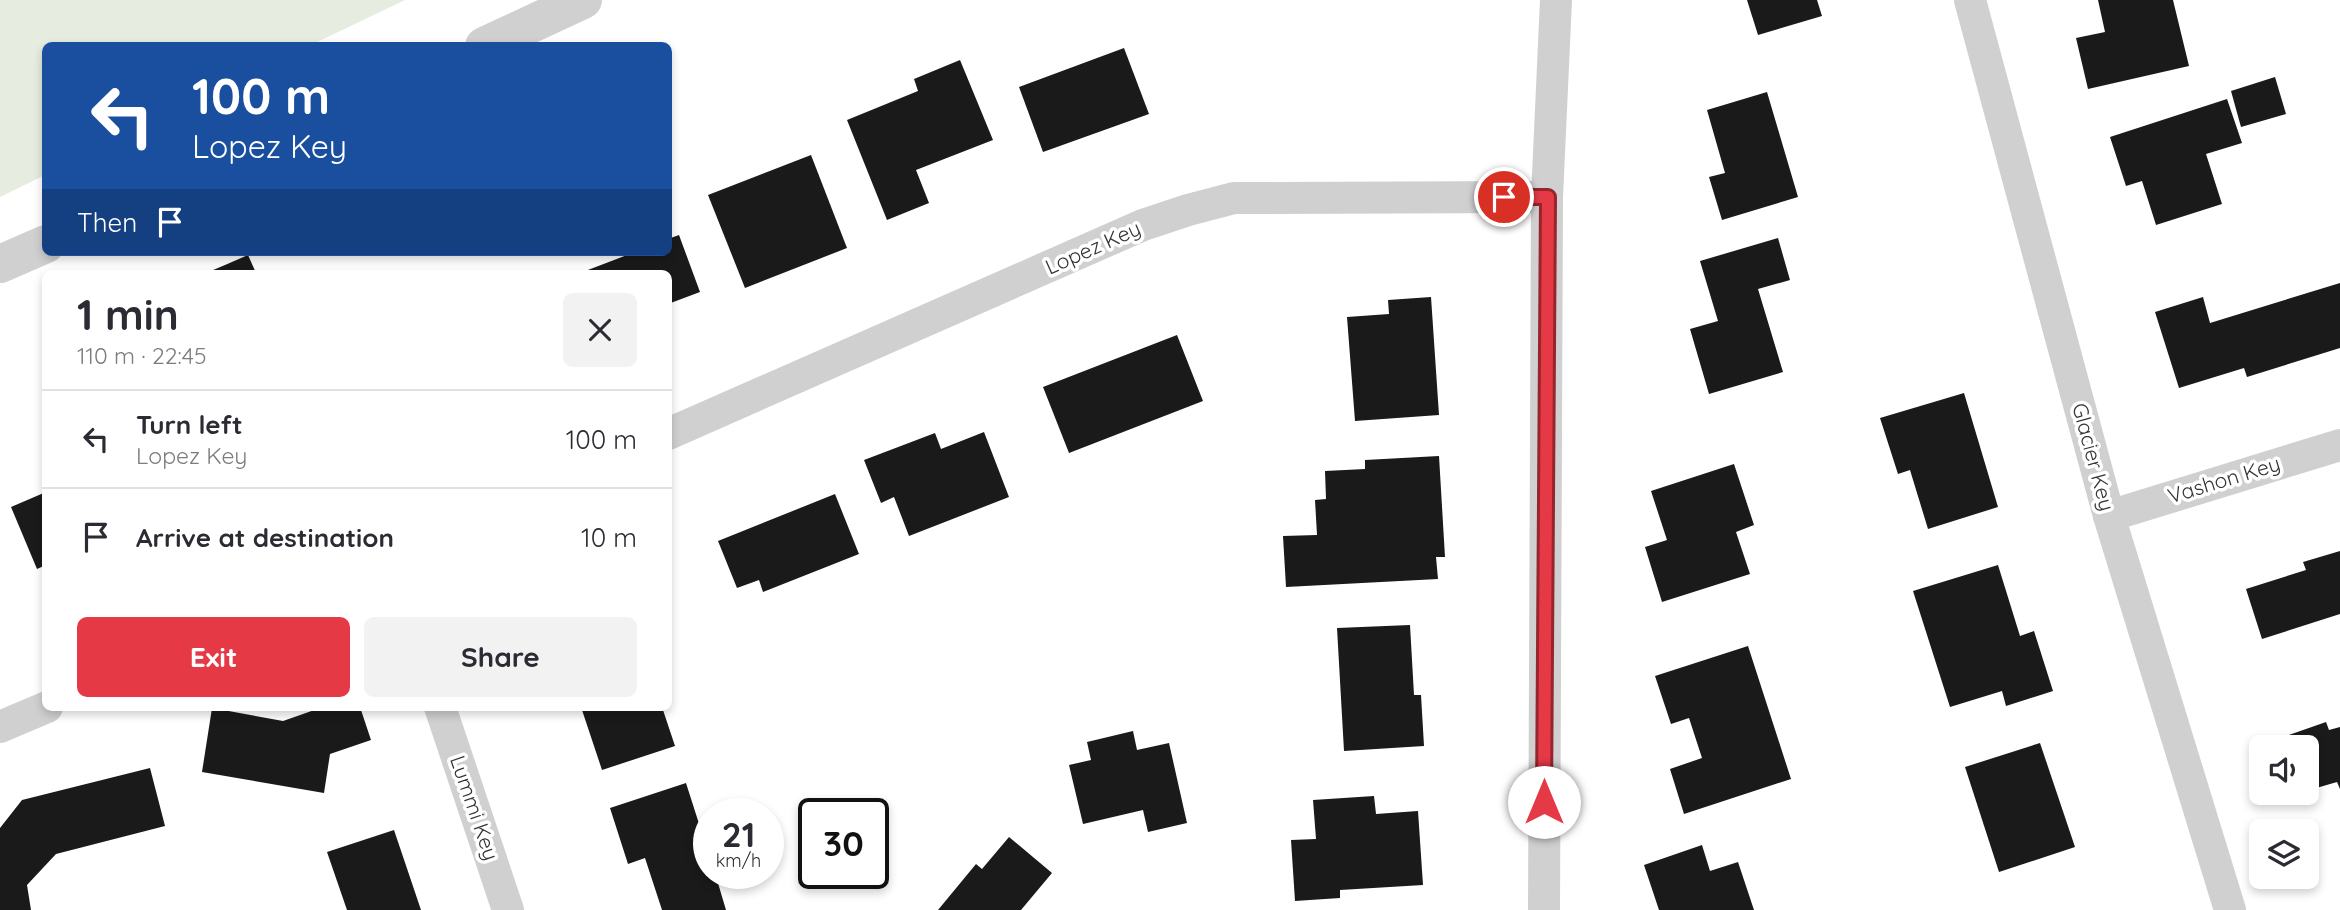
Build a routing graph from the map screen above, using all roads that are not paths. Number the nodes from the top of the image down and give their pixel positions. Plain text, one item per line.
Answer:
1 (583, 0) edge
2 (1556, 0) edge
3 (1970, 0) edge
4 (493, 42) edge
5 (1548, 197) junction
6 (42, 246) edge
7 (0, 264) edge
8 (672, 432) edge
9 (2340, 445) edge
10 (2109, 516) junction
11 (42, 709) edge
12 (441, 711) edge
13 (0, 727) edge
14 (508, 910) edge
15 (1544, 910) edge
16 (2230, 910) edge

1 - 4 street
2 - 5 street
3 - 10 street, Glacier Key
5 - 8 street, Lopez Key
5 - 15 street
6 - 7 street
9 - 10 street, Vashon Key
10 - 16 street, Glacier Key
11 - 13 street
12 - 14 street, Lummi Key

